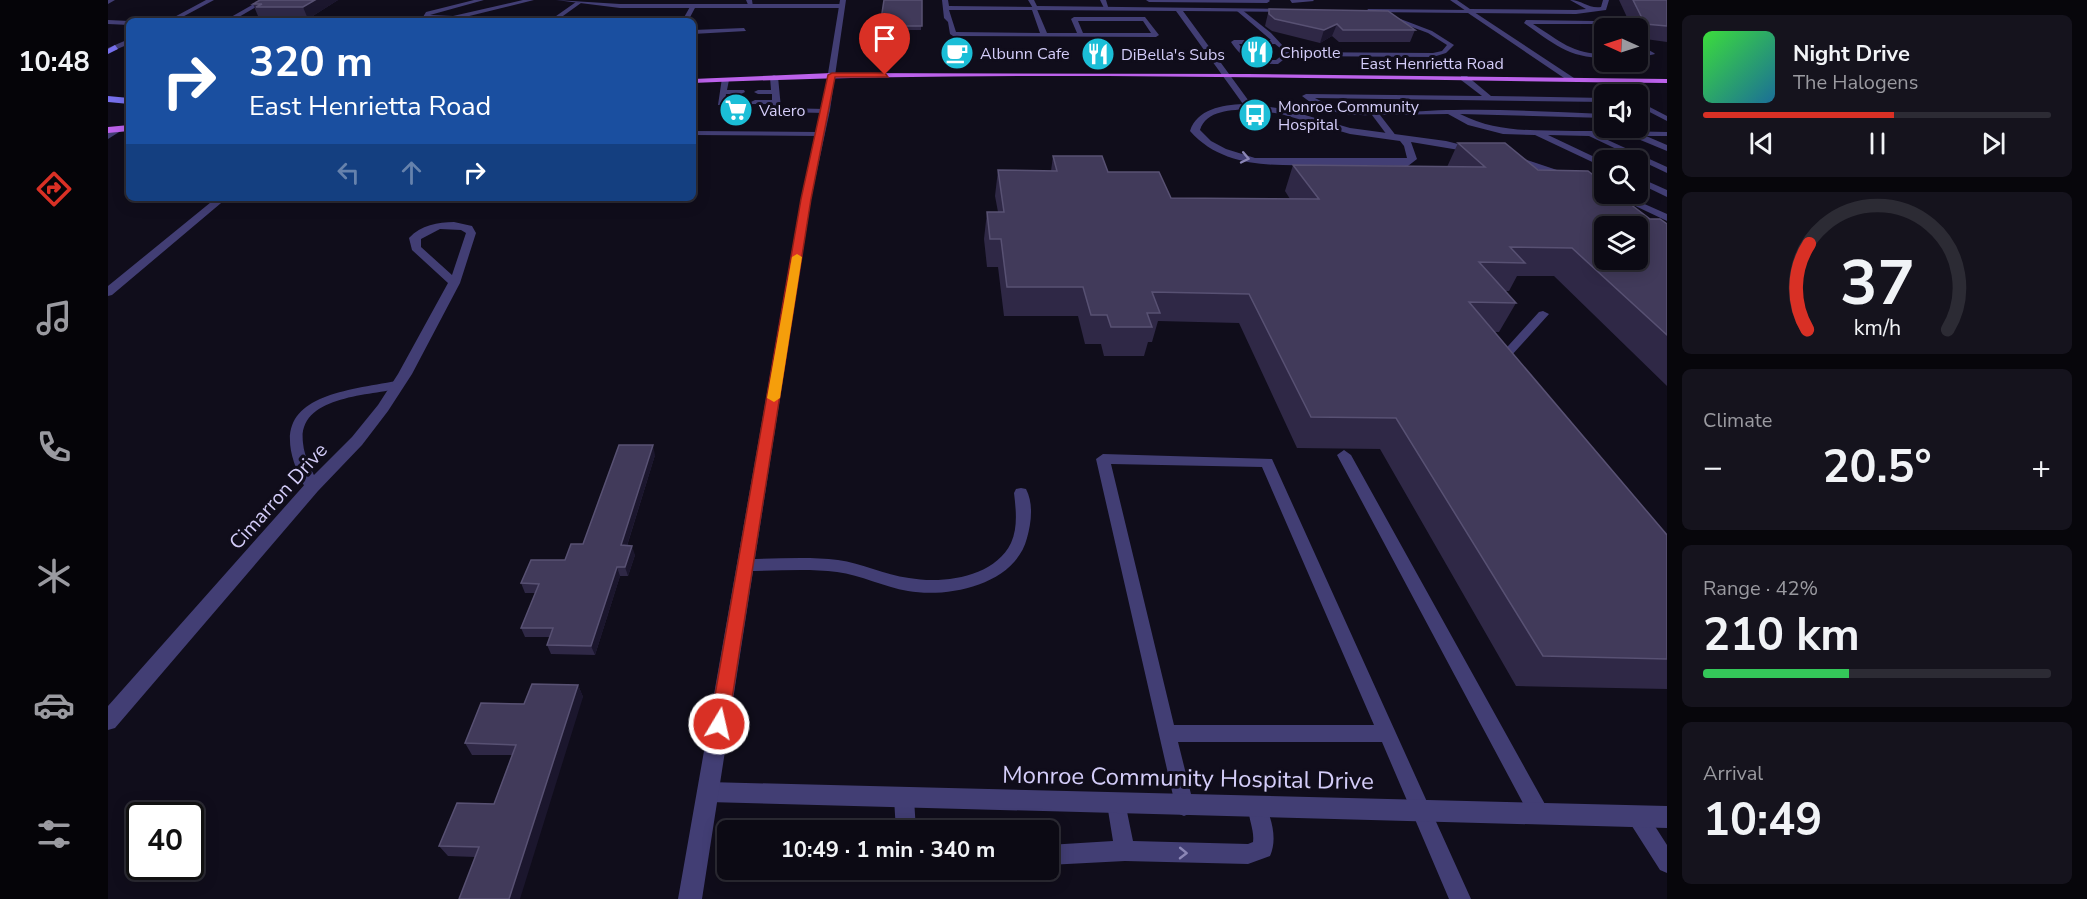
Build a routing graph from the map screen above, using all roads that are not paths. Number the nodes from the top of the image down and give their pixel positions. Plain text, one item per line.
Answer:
1 (211, 0) edge
2 (265, 0) edge
3 (481, 0) edge
4 (531, 0) edge
5 (559, 0) edge
6 (1031, 0) edge
7 (1103, 0) edge
8 (1149, 0) edge
9 (1202, 0) edge
10 (1453, 0) edge
11 (1573, 0) edge
12 (1606, 0) edge
13 (1268, 1) edge
14 (1292, 1) edge
15 (1312, 2) edge
16 (578, 3) junction
17 (750, 3) edge
18 (842, 3) edge
19 (946, 4) edge
20 (693, 6) junction
21 (1034, 8) junction
22 (1107, 9) junction
23 (1178, 9) junction
24 (1210, 10) junction
25 (1239, 10) junction
26 (1298, 10) edge
27 (1383, 11) junction
28 (1594, 11) junction
29 (1469, 12) junction
30 (1576, 12) junction
31 (1360, 14) joint
32 (176, 18) edge
33 (232, 18) edge
34 (555, 18) edge
35 (687, 18) edge
36 (1392, 18) junction
37 (108, 22) edge
38 (126, 22) edge
39 (1594, 22) edge
40 (1594, 24) edge
41 (744, 30) dead end
42 (696, 32) edge
43 (1044, 35) junction
44 (1081, 35) junction
45 (126, 42) edge
46 (1276, 42) junction
47 (110, 50) edge
48 (1286, 54) junction
49 (1594, 56) edge
50 (832, 75) junction
51 (1227, 76) junction
52 (774, 77) junction
53 (1464, 78) junction
54 (1570, 78) junction
55 (725, 80) junction
56 (696, 81) edge
57 (1667, 81) edge
58 (739, 97) dead end
59 (756, 97) dead end
60 (775, 97) junction
61 (1489, 98) junction
62 (1594, 100) edge
63 (108, 101) edge
64 (126, 102) edge
65 (1248, 105) junction
66 (1648, 109) edge
67 (826, 111) junction
68 (1449, 112) junction
69 (1374, 113) junction
70 (1594, 116) edge
71 (1667, 119) edge
72 (124, 128) edge
73 (1648, 129) edge
74 (108, 130) edge
75 (696, 133) edge
76 (1536, 133) junction
77 (1586, 133) junction
78 (1594, 133) edge
79 (819, 134) junction
80 (1648, 134) edge
81 (1655, 134) junction
82 (1667, 134) edge
83 (108, 136) edge
84 (1398, 137) junction
85 (1643, 138) edge
86 (1667, 148) edge
87 (1487, 152) edge
88 (1499, 155) edge
89 (1594, 160) edge
90 (1667, 170) edge
91 (1594, 185) edge
92 (1648, 185) edge
93 (1667, 194) edge
94 (218, 201) edge
95 (1637, 204) edge
96 (1667, 218) edge
97 (454, 283) junction
98 (108, 292) edge
99 (1543, 314) dead end
100 (1521, 375) edge
101 (398, 385) junction
102 (1344, 455) dead end
103 (312, 487) junction
104 (1021, 493) dead end
105 (746, 565) junction
106 (108, 721) edge
107 (1168, 733) junction
108 (1386, 734) junction
109 (708, 792) junction
110 (904, 798) junction
111 (1117, 804) junction
112 (1184, 806) junction
113 (1257, 808) junction
114 (1420, 811) junction
115 (1539, 813) junction
116 (1637, 816) junction
117 (1667, 817) edge
118 (905, 820) edge
119 (1125, 851) junction
120 (1059, 854) edge
121 (1667, 863) edge
122 (690, 899) edge
123 (1460, 899) edge

1 - 32 street
2 - 33 lane
3 - 4 lane
5 - 16 street
6 - 21 street
7 - 22 lane
8 - 9 lane
9 - 13 lane
9 - 24 lane
10 - 29 lane
11 - 28 lane
12 - 28 lane
14 - 15 lane
16 - 20 street
16 - 34 lane
17 - 18 street
17 - 20 street
18 - 50 street
19 - 21 lane
19 - 43 lane
20 - 35 lane
21 - 22 street
21 - 43 lane
22 - 23 street
23 - 24 street
23 - 51 street
24 - 25 street
25 - 26 street
25 - 46 lane
27 - 29 street
27 - 31 street
27 - 36 lane
28 - 30 lane
29 - 30 lane
29 - 54 street
30 - 39 lane
31 - 36 lane
36 - 48 lane
37 - 38 lane
40 - 49 lane
41 - 42 lane
43 - 44 lane
44 - 44 lane
45 - 47 street
46 - 48 lane
46 - 48 lane
50 - 51 main road, East Henrietta Road
50 - 52 main road, East Henrietta Road
50 - 67 street
51 - 53 main road, East Henrietta Road
51 - 65 street
52 - 55 main road, East Henrietta Road
52 - 60 lane
53 - 54 main road, East Henrietta Road
53 - 61 lane
54 - 57 main road, East Henrietta Road
55 - 56 main road, East Henrietta Road
55 - 58 lane
59 - 60 lane
60 - 67 lane
61 - 62 lane
61 - 69 lane
63 - 64 main road
65 - 84 street
65 -> 84 street
66 - 71 lane
67 - 79 street
68 - 69 lane
68 - 70 lane
68 - 76 lane
69 - 84 lane
72 - 74 main road
72 - 83 street
73 - 81 lane
75 - 79 lane
76 - 77 lane
76 - 89 lane
77 - 78 lane
77 - 90 lane
79 - 105 street
80 - 81 lane
81 - 82 lane
84 - 87 street
85 - 86 lane
88 - 91 street
92 - 93 lane
94 - 98 street
95 - 96 street
97 - 97 street, Cimarron Drive
97 - 101 street, Cimarron Drive
99 - 100 lane
101 - 103 street, Cimarron Drive
101 - 103 lane
102 - 115 lane
103 - 106 street, Cimarron Drive
104 - 105 lane
105 - 109 street
107 - 108 lane
107 - 108 lane
107 - 112 lane
108 - 114 lane
109 - 110 street, Monroe Community Hospital Drive
109 - 122 street
110 - 111 street, Monroe Community Hospital Drive
110 - 118 lane
111 - 112 street, Monroe Community Hospital Drive
111 - 119 lane
112 - 113 street, Monroe Community Hospital Drive
113 - 114 street, Monroe Community Hospital Drive
119 -> 113 lane
114 - 115 street, Monroe Community Hospital Drive
114 - 123 lane
115 - 116 street, Monroe Community Hospital Drive
116 - 117 street, Monroe Community Hospital Drive
116 - 121 lane
119 - 120 lane

